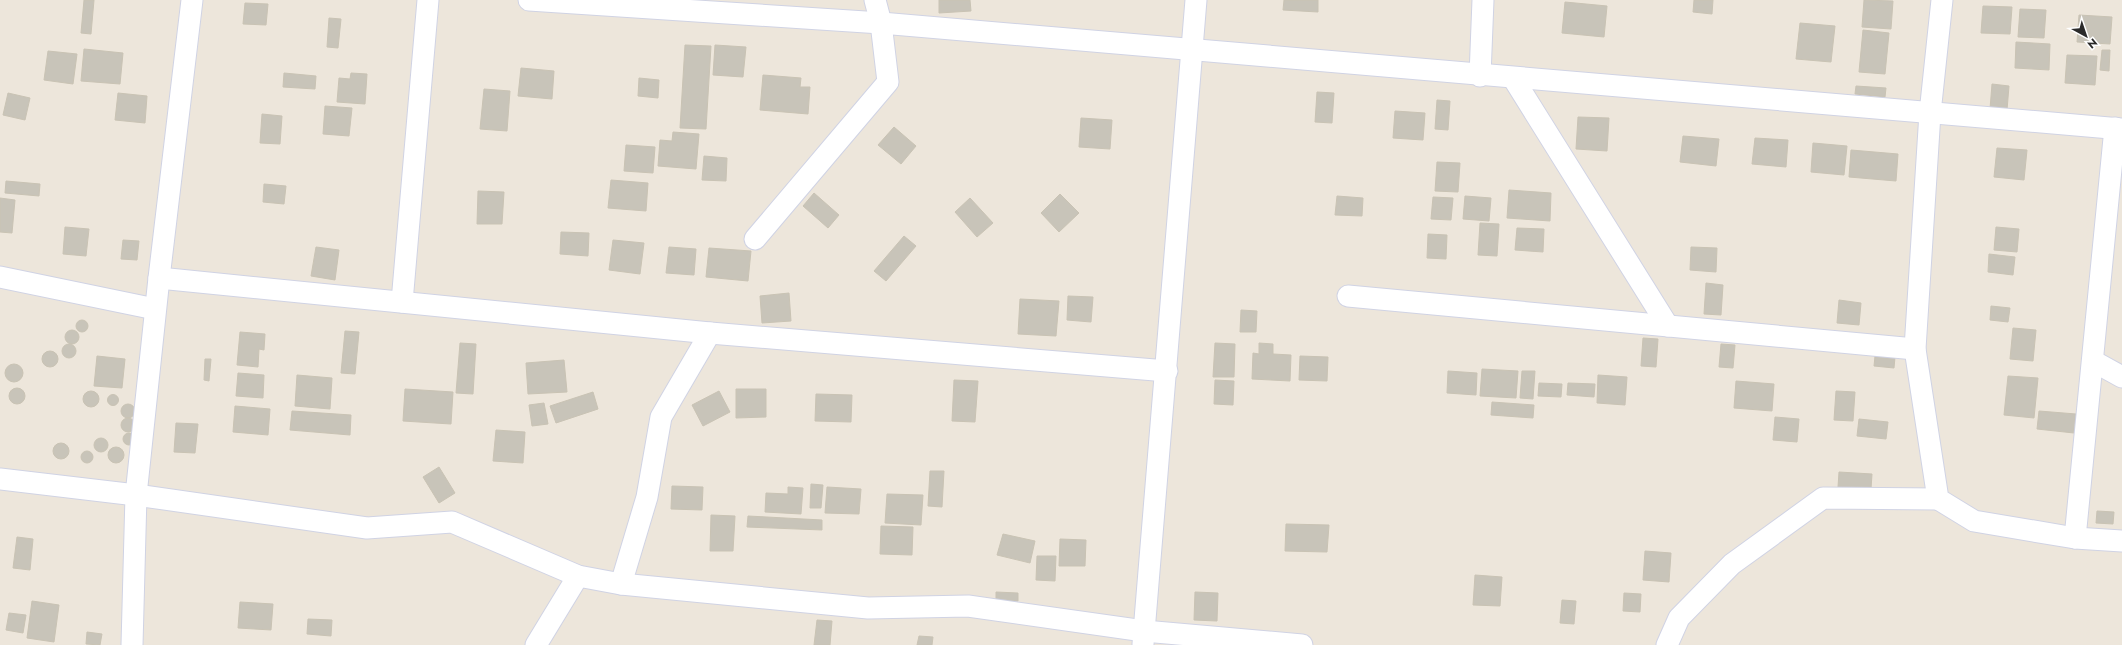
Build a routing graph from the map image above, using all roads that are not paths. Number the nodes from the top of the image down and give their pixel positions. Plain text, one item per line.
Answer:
1 (192, 0) edge
2 (428, 0) edge
3 (529, 0) edge
4 (875, 0) edge
5 (1196, 0) edge
6 (1483, 0) edge
7 (1942, 0) edge
8 (881, 23) junction
9 (1192, 51) junction
10 (1480, 76) junction
11 (1513, 78) junction
12 (1930, 113) junction
13 (2119, 128) edge
14 (755, 239) dead end
15 (0, 277) edge
16 (159, 278) junction
17 (1348, 296) dead end
18 (402, 302) junction
19 (155, 309) junction
20 (1668, 326) junction
21 (710, 333) junction
22 (1915, 349) junction
23 (2092, 361) junction
24 (1167, 371) junction
25 (2122, 377) edge
26 (0, 479) edge
27 (136, 495) junction
28 (1938, 499) junction
29 (2075, 538) junction
30 (2122, 541) edge
31 (578, 576) junction
32 (621, 584) junction
33 (1143, 638) edge
34 (132, 645) edge
35 (536, 645) edge
36 (1302, 645) edge
37 (1667, 645) edge

1 - 16 street
2 - 18 street
3 - 8 street
4 - 8 street
5 - 9 street
6 - 10 street
7 - 12 street
8 - 9 street
8 - 14 street
9 - 10 street
9 - 24 street
10 - 11 street
11 - 12 street
11 - 20 street
12 - 13 street
12 - 22 street
13 - 23 street
15 - 19 street
16 - 18 street
16 - 19 street
17 - 20 street
18 - 21 street
19 - 27 street
20 - 22 street
21 - 24 street
21 - 32 street
22 - 28 street
23 - 25 street
23 - 29 street
24 - 33 street
26 - 27 street
27 - 31 street
27 - 34 street
28 - 29 street
28 - 37 street
29 - 30 street
31 - 32 street
31 - 35 street
32 - 33 street
33 - 36 street

